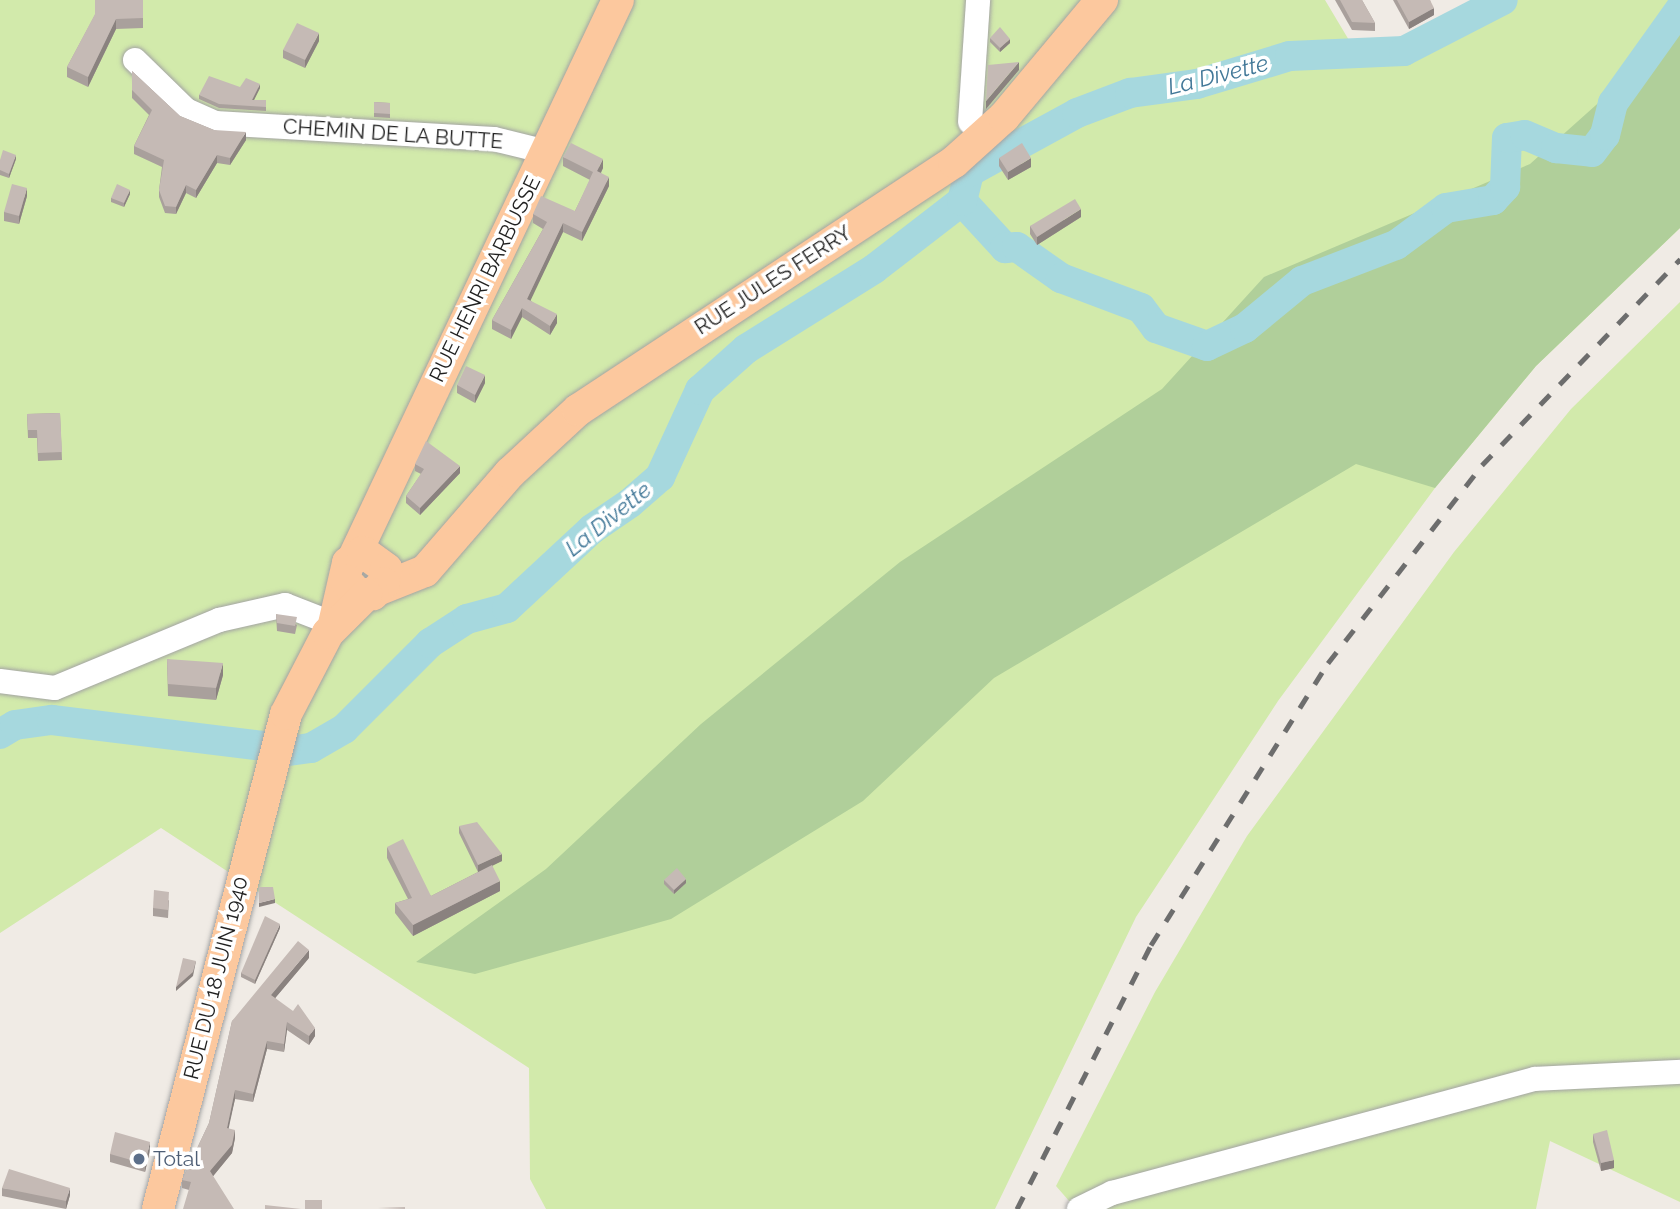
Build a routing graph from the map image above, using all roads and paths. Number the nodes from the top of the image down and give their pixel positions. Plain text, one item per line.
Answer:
1 (618, 0) edge
2 (978, 0) edge
3 (1102, 0) edge
4 (135, 60) dead end
5 (970, 122) dead end
6 (547, 152) junction
7 (367, 574) junction
8 (334, 624) junction
9 (0, 681) edge
10 (1680, 1072) edge
11 (158, 1209) edge
12 (1079, 1209) edge

1 - 6 main road, RUE HENRI BARBUSSE
2 - 5 street
3 - 7 main road, RUE JULES FERRY
4 - 6 street, CHEMIN DE LA BUTTE
6 - 7 main road, RUE HENRI BARBUSSE
7 - 8 main road, RUE DU 18 JUIN 1940
8 - 9 street
8 - 11 main road, RUE DU 18 JUIN 1940
10 - 12 street

